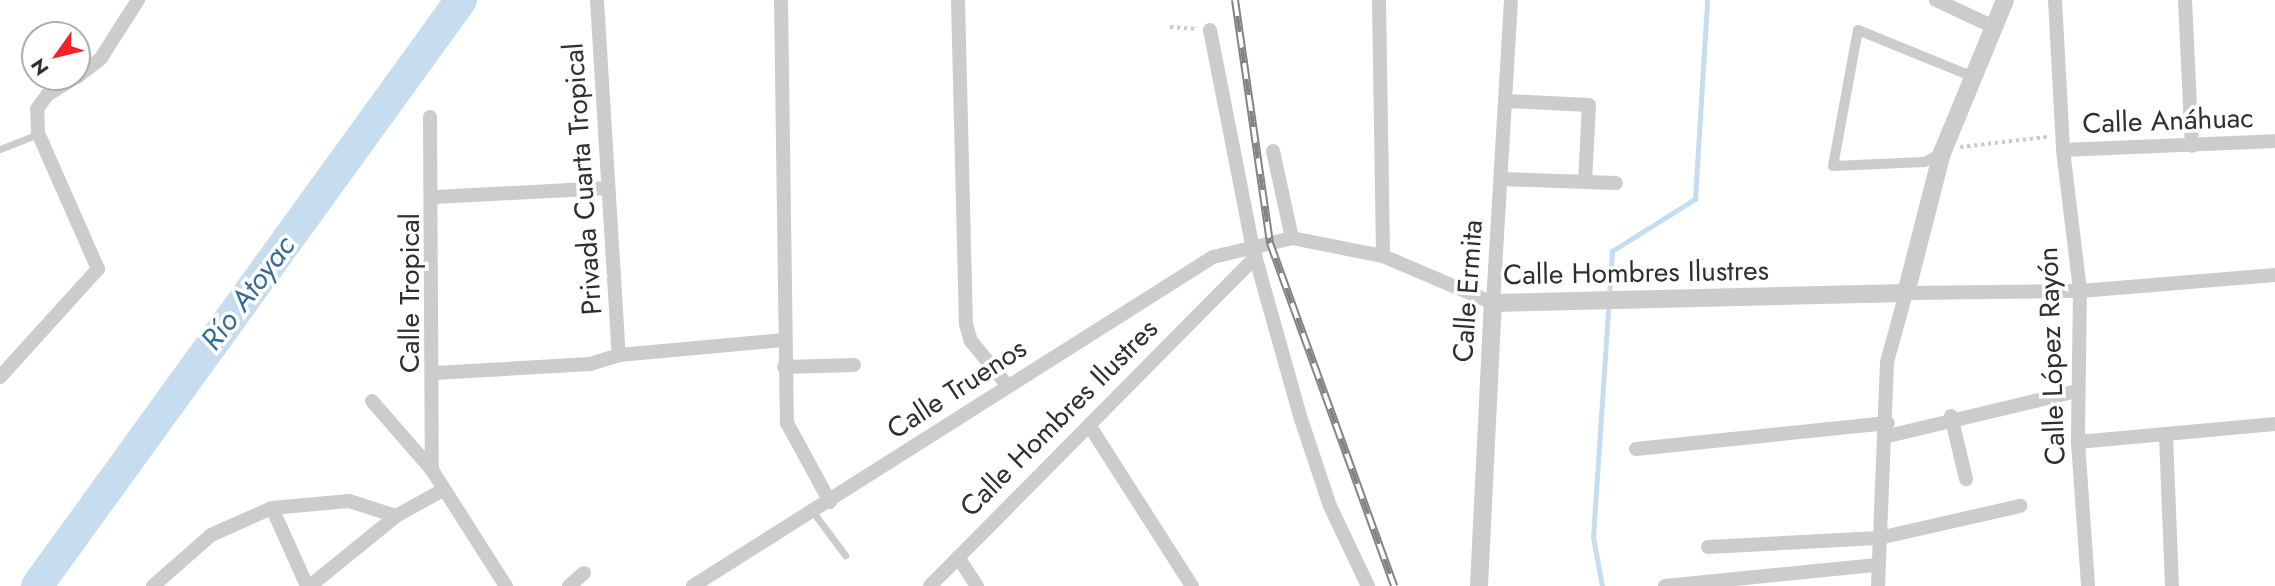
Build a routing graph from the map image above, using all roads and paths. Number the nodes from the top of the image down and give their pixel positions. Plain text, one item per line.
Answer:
1 (138, 0) edge
2 (597, 0) edge
3 (781, 0) edge
4 (958, 0) edge
5 (1379, 0) edge
6 (1511, 0) edge
7 (1936, 0) edge
8 (2005, 0) edge
9 (2055, 0) edge
10 (2185, 0) edge
11 (1170, 27) dead end
12 (1994, 27) junction
13 (1210, 30) joint
14 (91, 66) edge
15 (1974, 77) junction
16 (54, 91) edge
17 (1507, 101) junction
18 (430, 117) dead end
19 (38, 133) junction
20 (2051, 136) dead end
21 (2275, 141) edge
22 (2192, 146) junction
23 (1960, 147) dead end
24 (0, 149) edge
25 (2063, 150) junction
26 (1273, 151) dead end
27 (1942, 153) junction
28 (1502, 179) junction
29 (1585, 181) junction
30 (1616, 183) dead end
31 (608, 188) junction
32 (435, 197) junction
33 (1292, 239) junction
34 (1254, 251) junction
35 (1383, 256) junction
36 (2275, 275) edge
37 (2080, 291) junction
38 (1906, 293) junction
39 (1493, 303) junction
40 (783, 340) junction
41 (619, 355) junction
42 (854, 365) dead end
43 (784, 367) junction
44 (435, 373) junction
45 (0, 377) edge
46 (1007, 385) junction
47 (2077, 391) junction
48 (372, 401) dead end
49 (1951, 416) junction
50 (2275, 424) edge
51 (1089, 425) junction
52 (1888, 429) junction
53 (2166, 436) junction
54 (2078, 442) junction
55 (1636, 449) dead end
56 (432, 470) junction
57 (1966, 479) dead end
58 (443, 490) junction
59 (830, 502) junction
60 (2020, 506) dead end
61 (272, 508) junction
62 (813, 512) junction
63 (396, 516) junction
64 (1878, 538) junction
65 (1708, 547) dead end
66 (845, 555) dead end
67 (958, 557) junction
68 (1877, 565) junction
69 (584, 573) dead end
70 (503, 585) edge
71 (153, 586) edge
72 (309, 586) edge
73 (569, 586) edge
74 (693, 586) edge
75 (930, 586) edge
76 (977, 586) edge
77 (1192, 586) edge
78 (1368, 586) edge
79 (1479, 586) edge
80 (1665, 586) edge
81 (1878, 586) edge
82 (2088, 586) edge
83 (2172, 586) edge

1 - 14 street
2 - 31 street, Privada Cuarta Tropical
3 - 40 street
4 - 46 street
5 - 35 street
6 - 17 street, Calle Ermita
7 - 12 street
8 - 12 street
9 - 25 street, Calle López Rayón
10 - 22 street
11 - 13 path
12 - 15 street
13 - 34 street
15 - 27 street
15 - 27 street
16 - 19 street
17 - 28 street, Calle Ermita
17 - 29 street
18 - 32 street, Calle Tropical
19 - 24 lane
19 - 45 street
20 - 23 path, Calle Anáhuac
21 - 22 street, Calle Anáhuac
22 - 25 street, Calle Anáhuac
25 - 37 street, Calle López Rayón
26 - 33 street
27 - 38 street
28 - 29 street
28 - 39 street, Calle Ermita
29 - 30 street
31 - 32 street
31 - 41 street, Privada Cuarta Tropical
32 - 44 street, Calle Tropical
33 - 34 street, Calle Hombres Ilustres
33 - 35 street, Calle Hombres Ilustres
34 - 46 street, Calle Truenos
34 - 51 street, Calle Hombres Ilustres
34 - 78 street
35 - 39 street, Calle Hombres Ilustres
36 - 37 street, Calle Hombres Ilustres
37 - 38 street, Calle Hombres Ilustres
37 - 47 street, Calle López Rayón
38 - 39 street, Calle Hombres Ilustres
38 - 52 street
39 - 79 street, Calle Ermita
40 - 41 street
40 - 43 street
41 - 44 street
42 - 43 street
43 - 59 street
44 - 56 street, Calle Tropical
46 - 59 street, Calle Truenos
47 - 49 street
47 - 54 street, Calle López Rayón
48 - 56 street, Calle Tropical
49 - 52 street
49 - 57 street
50 - 53 street
51 - 67 street, Calle Hombres Ilustres
51 - 77 street
52 - 55 street
52 - 64 street
53 - 54 street
53 - 83 street
54 - 82 street, Calle López Rayón
56 - 58 street, Calle Tropical
58 - 63 street
58 - 70 street, Calle Tropical
59 - 62 street, Calle Truenos
60 - 64 street
61 - 63 street
61 - 71 street
61 - 72 street
62 - 66 lane
62 - 74 street, Calle Truenos
63 - 72 street
64 - 65 street
64 - 68 street
67 - 75 street, Calle Hombres Ilustres
67 - 76 street
68 - 80 street
68 - 81 street
69 - 73 street

